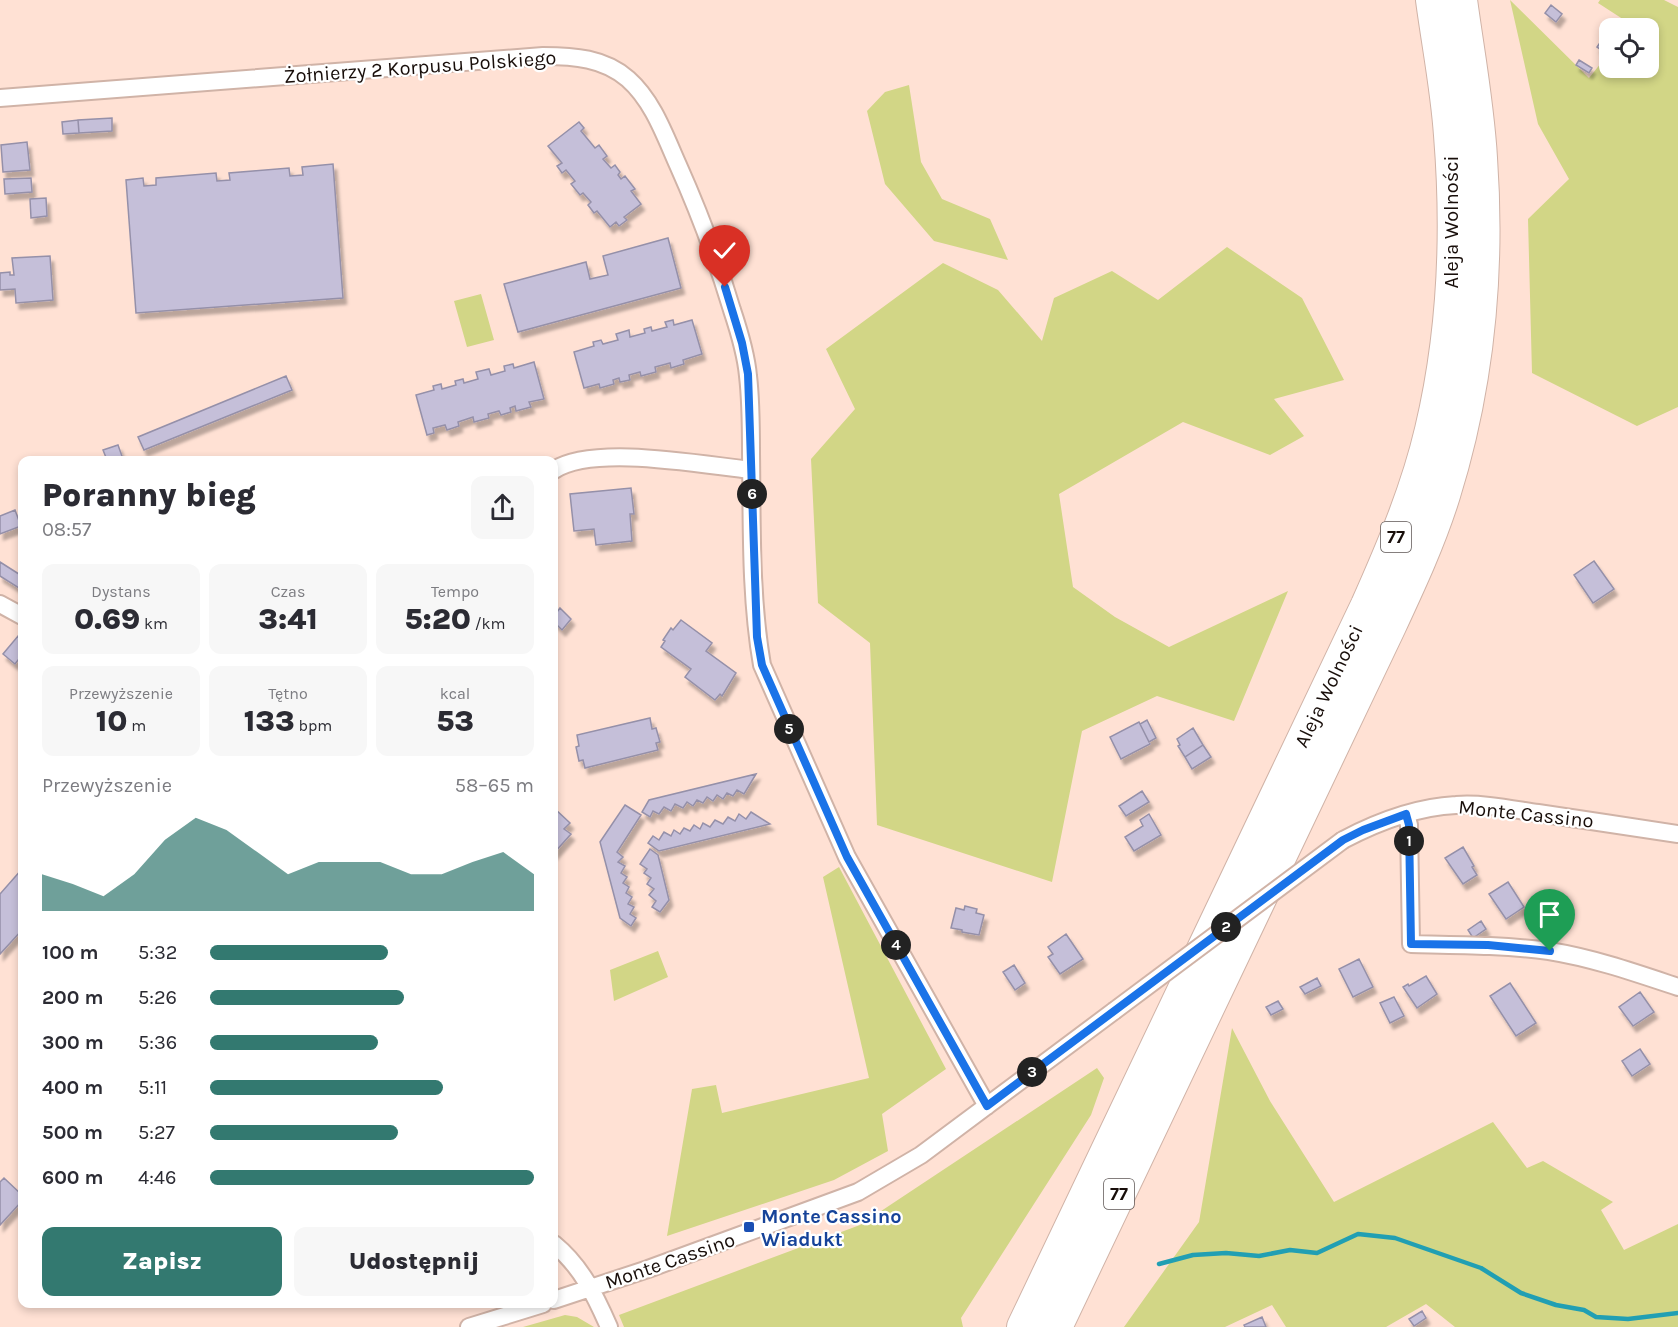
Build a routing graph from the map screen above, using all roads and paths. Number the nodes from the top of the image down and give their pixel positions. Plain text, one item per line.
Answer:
1 (1432, 0) edge
2 (1461, 0) edge
3 (0, 98) edge
4 (558, 468) edge
5 (751, 470) junction
6 (0, 604) edge
7 (18, 614) edge
8 (1406, 814) junction
9 (1678, 834) edge
10 (1678, 987) edge
11 (987, 1106) junction
12 (558, 1247) edge
13 (592, 1288) junction
14 (558, 1299) edge
15 (511, 1308) edge
16 (608, 1325) edge
17 (469, 1327) edge
18 (1023, 1327) edge
19 (1056, 1327) edge

1 - 18 highway, Aleja Wolności / 77
2 - 19 highway, Aleja Wolności / 77
3 - 5 street, Żołnierzy 2 Korpusu Polskiego
4 - 5 street
5 - 11 street, Żołnierzy 2 Korpusu Polskiego
6 - 7 street
8 - 9 street, Monte Cassino
8 - 10 street
8 - 11 street, Monte Cassino, bridge
11 - 13 street, Monte Cassino
12 - 13 street, Monte Cassino
13 - 14 street, Monte Cassino
13 - 16 street
15 - 17 street

